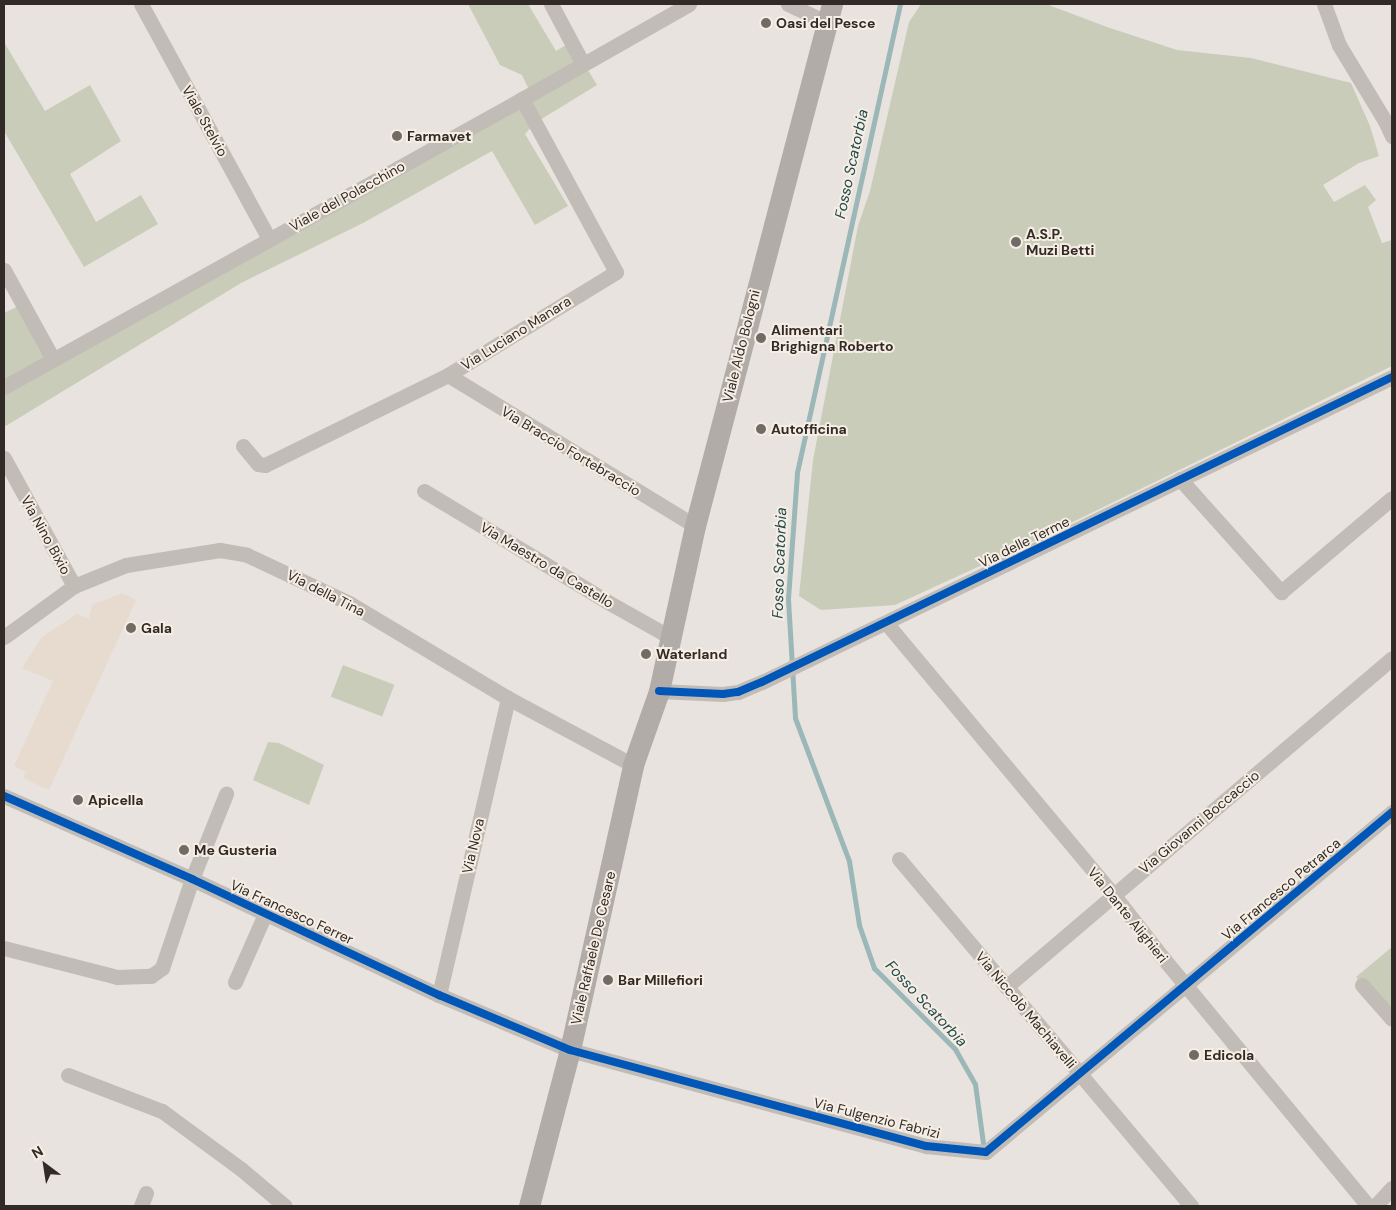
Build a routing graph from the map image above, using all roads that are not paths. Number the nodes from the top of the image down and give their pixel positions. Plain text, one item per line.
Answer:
1 (141, 4) edge
2 (551, 4) edge
3 (689, 4) edge
4 (788, 4) edge
5 (1324, 4) edge
6 (829, 13) edge
7 (583, 64) junction
8 (522, 99) junction
9 (1392, 136) edge
10 (269, 239) junction
11 (4, 270) edge
12 (53, 358) junction
13 (448, 375) junction
14 (1392, 377) edge
15 (4, 387) edge
16 (243, 446) dead end
17 (4, 458) edge
18 (1180, 480) junction
19 (424, 491) dead end
20 (1392, 498) edge
21 (695, 526) junction
22 (74, 586) junction
23 (887, 624) junction
24 (4, 637) edge
25 (670, 637) junction
26 (1392, 658) edge
27 (659, 691) junction
28 (508, 698) junction
29 (633, 765) junction
30 (226, 794) dead end
31 (4, 796) edge
32 (1392, 812) edge
33 (899, 859) dead end
34 (192, 879) junction
35 (1113, 894) junction
36 (265, 914) junction
37 (4, 948) edge
38 (235, 982) dead end
39 (1186, 984) junction
40 (1362, 985) dead end
41 (1006, 987) junction
42 (439, 995) junction
43 (1392, 1019) edge
44 (570, 1050) junction
45 (1079, 1074) junction
46 (68, 1075) dead end
47 (1392, 1188) edge
48 (285, 1206) edge
49 (529, 1206) edge
50 (1191, 1206) edge
51 (1368, 1206) edge
52 (1375, 1206) edge

1 - 10 street, Viale Stelvio
2 - 7 street
3 - 7 street, Viale del Polacchino
4 - 6 street
5 - 9 street
6 - 21 main road, Viale Aldo Bologni
7 - 8 street, Viale del Polacchino
8 - 10 street, Viale del Polacchino
8 - 13 street, Via Luciano Manara
10 - 12 street, Viale del Polacchino
11 - 12 street
12 - 15 street, Viale del Polacchino
13 - 16 street, Via Luciano Manara
13 - 21 street, Via Braccio Fortebraccio
14 - 18 street, Via delle Terme
17 - 22 street, Via Nino Bixio
18 - 20 street
18 - 23 street, Via delle Terme
19 - 25 street, Via Maestro da Castello
21 - 25 main road, Viale Aldo Bologni
22 - 24 street, Via della Tina
22 - 28 street, Via della Tina
23 - 27 street, Via delle Terme
23 - 35 street, Via Dante Alighieri
25 - 27 main road, Viale Aldo Bologni
26 - 35 street, Via Giovanni Boccaccio
27 - 29 main road, Viale Raffaele De Cesare
28 - 29 street, Via della Tina
28 - 42 street, Via Nova
29 - 44 main road, Viale Raffaele De Cesare
30 - 34 street
31 - 34 street, Via Francesco Ferrer
32 - 39 street, Via Francesco Petrarca
33 - 41 street, Via Niccolò Machiavelli
34 - 36 street, Via Francesco Ferrer
34 - 37 street
35 - 39 street, Via Dante Alighieri
35 - 41 street, Via Giovanni Boccaccio
36 - 38 street
36 - 42 street, Via Francesco Ferrer
39 - 45 street, Via Fulgenzio Fabrizi
39 - 51 street, Via Dante Alighieri
40 - 43 street
41 - 45 street, Via Niccolò Machiavelli
42 - 44 street, Via Francesco Ferrer
44 - 45 street, Via Fulgenzio Fabrizi
44 - 49 main road, Viale Raffaele De Cesare
45 - 50 street, Via Niccolò Machiavelli
46 - 48 street
47 - 52 street

